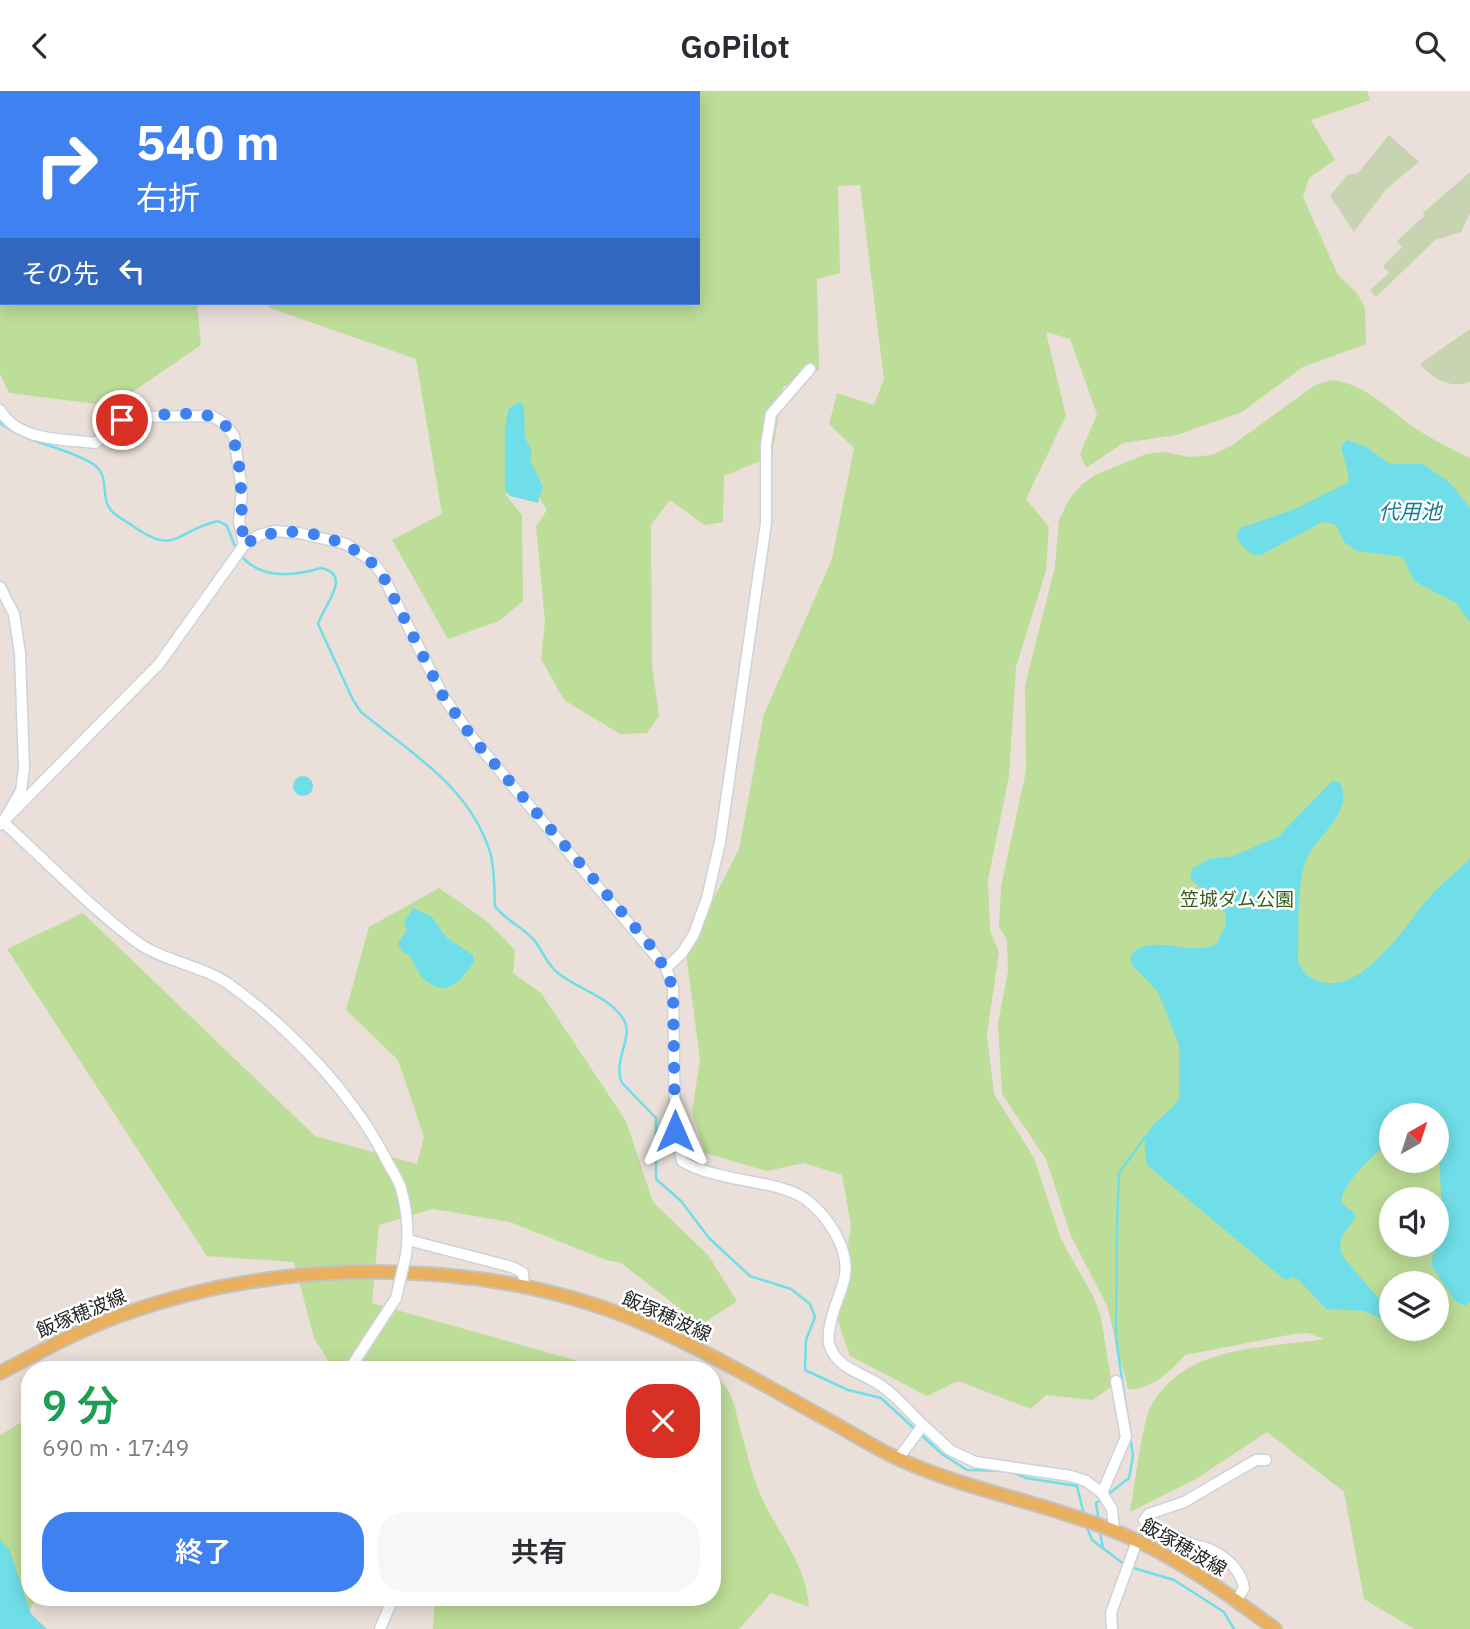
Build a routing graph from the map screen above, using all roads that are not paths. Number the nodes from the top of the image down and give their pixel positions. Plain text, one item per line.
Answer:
1 (810, 369) dead end
2 (0, 410) edge
3 (244, 545) junction
4 (0, 587) edge
5 (1, 823) edge
6 (666, 968) junction
7 (408, 1240) junction
8 (524, 1287) junction
9 (22, 1361) edge
10 (355, 1361) edge
11 (716, 1361) edge
12 (21, 1362) edge
13 (721, 1364) edge
14 (0, 1373) edge
15 (1116, 1381) dead end
16 (923, 1425) junction
17 (898, 1459) junction
18 (1266, 1460) dead end
19 (1102, 1493) junction
20 (1114, 1531) junction
21 (1137, 1541) junction
22 (1194, 1545) junction
23 (1180, 1563) junction
24 (1236, 1601) junction
25 (390, 1606) edge
26 (380, 1629) edge
27 (1112, 1629) edge
28 (1275, 1629) edge

1 - 6 street
2 - 3 street
3 - 5 street
3 - 6 street
4 - 5 street
5 - 7 street
6 - 16 street
7 - 8 street
7 - 10 street, bridge
8 - 9 main road, 飯塚穂波線
8 - 11 main road, 飯塚穂波線
12 - 14 main road, 飯塚穂波線
13 - 17 main road, 飯塚穂波線
15 - 19 street
16 - 17 street
16 - 19 street
17 - 20 main road, 飯塚穂波線
18 - 22 street
19 - 20 street
20 - 21 main road, 飯塚穂波線
21 - 23 main road, 飯塚穂波線
21 - 27 street
22 - 23 street
22 - 24 street
23 - 24 main road, 飯塚穂波線
24 - 28 main road, 飯塚穂波線
25 - 26 street

